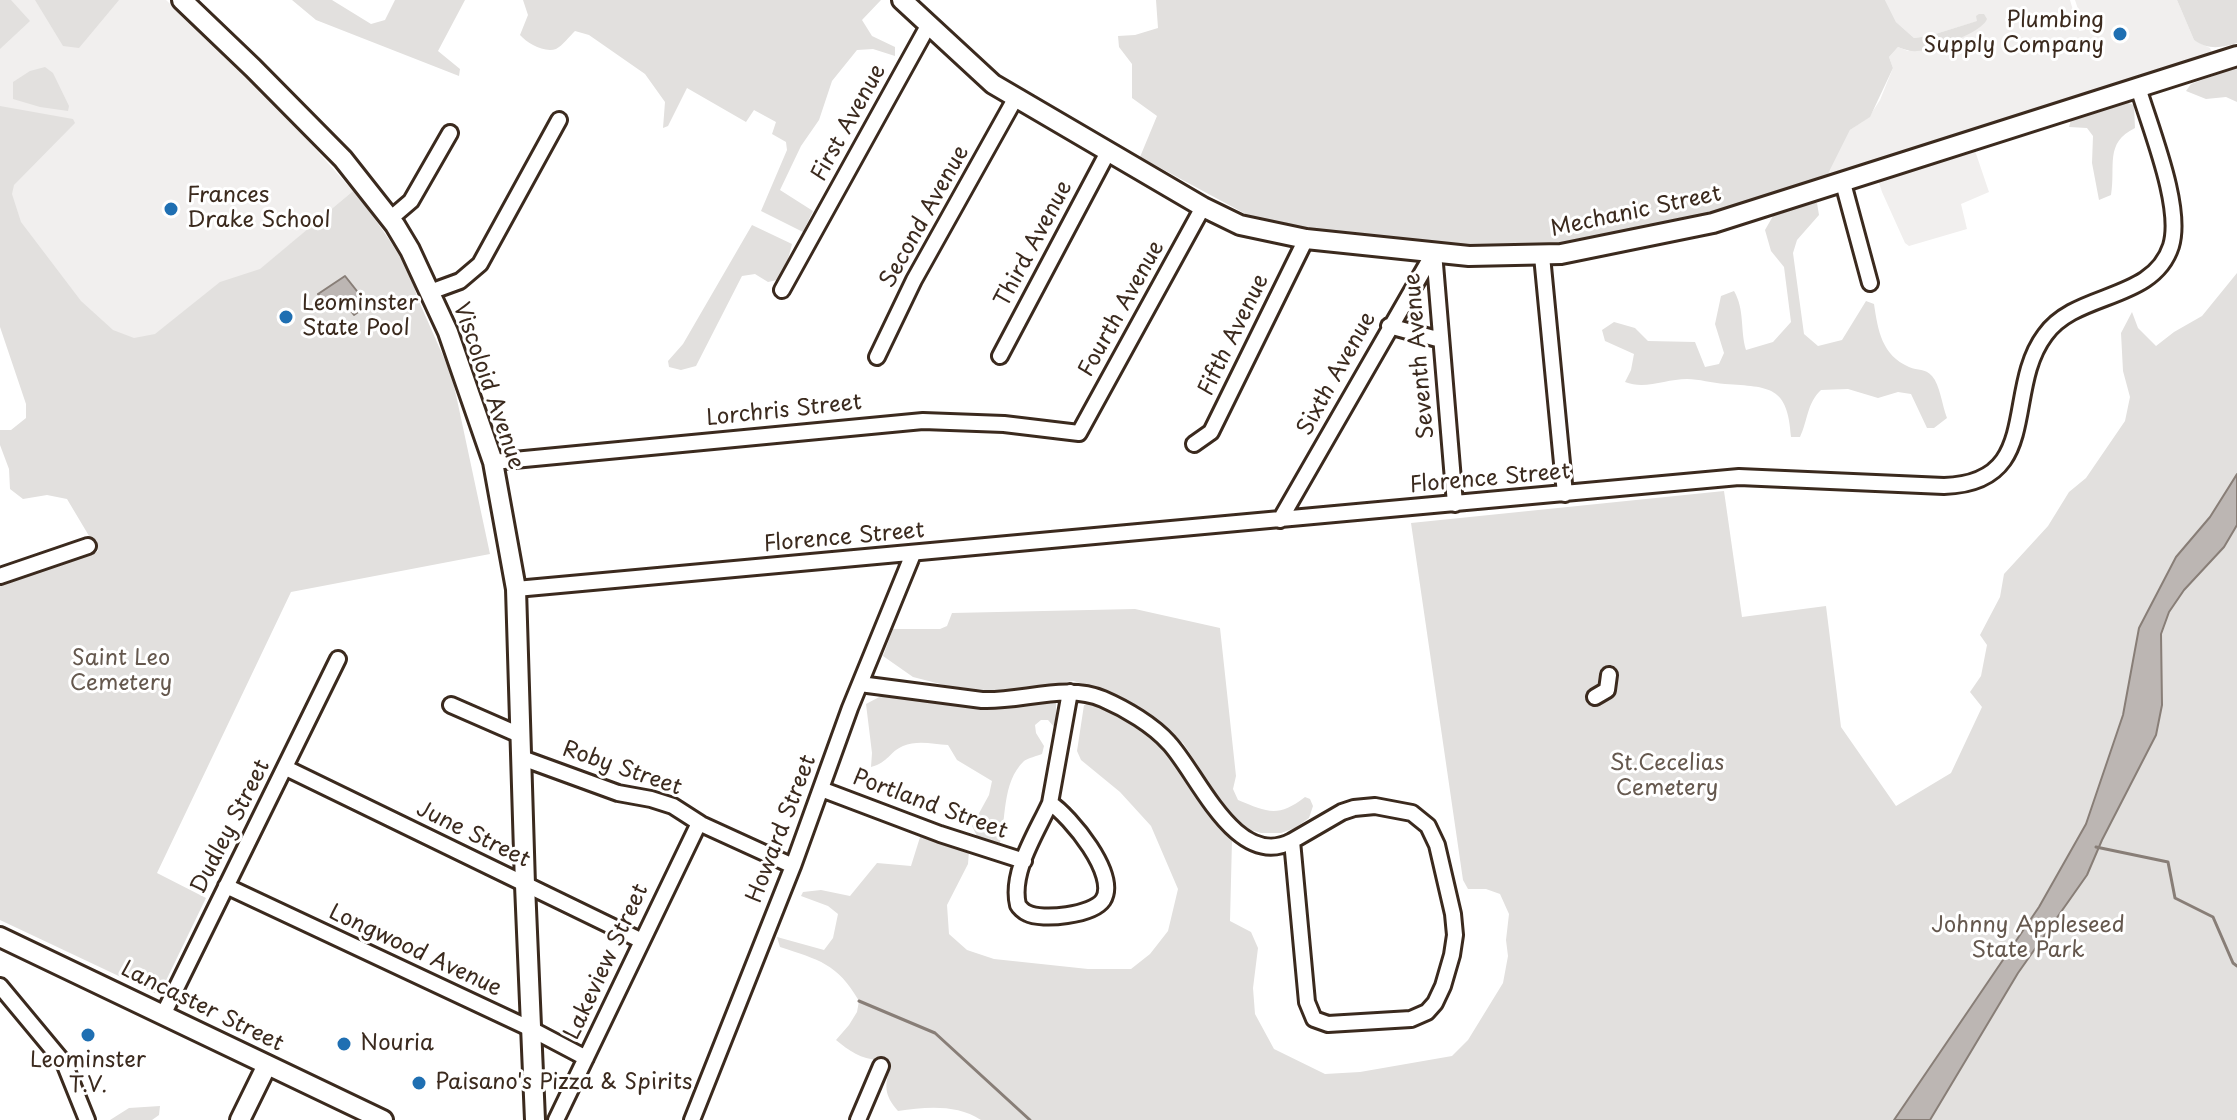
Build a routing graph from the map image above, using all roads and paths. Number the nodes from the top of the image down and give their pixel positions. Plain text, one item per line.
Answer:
1 (182, 0) edge
2 (902, 0) edge
3 (928, 26) junction
4 (2233, 57) edge
5 (2138, 87) junction
6 (1015, 99) junction
7 (559, 120) dead end
8 (450, 133) dead end
9 (1108, 152) junction
10 (1843, 183) junction
11 (1203, 207) junction
12 (390, 219) junction
13 (1306, 239) junction
14 (1434, 252) junction
15 (1542, 256) junction
16 (1870, 283) dead end
17 (782, 290) dead end
18 (430, 292) junction
19 (1389, 326) junction
20 (1441, 340) junction
21 (1000, 356) dead end
22 (877, 357) dead end
23 (1079, 433) joint
24 (1194, 444) dead end
25 (493, 462) junction
26 (1565, 494) junction
27 (1455, 504) junction
28 (1280, 520) junction
29 (88, 546) dead end
30 (913, 554) junction
31 (0, 576) edge
32 (516, 589) junction
33 (338, 659) dead end
34 (1609, 675) dead end
35 (860, 684) junction
36 (1070, 692) junction
37 (1595, 697) dead end
38 (451, 705) dead end
39 (522, 736) junction
40 (522, 758) junction
41 (286, 768) junction
42 (821, 789) junction
43 (1050, 803) junction
44 (699, 823) junction
45 (1292, 841) junction
46 (1024, 861) junction
47 (793, 866) junction
48 (525, 885) junction
49 (226, 886) junction
50 (0, 937) edge
51 (640, 940) junction
52 (0, 986) edge
53 (163, 1015) junction
54 (531, 1029) junction
55 (586, 1058) junction
56 (267, 1065) junction
57 (881, 1066) dead end
58 (87, 1120) edge
59 (240, 1120) edge
60 (383, 1120) edge
61 (535, 1120) edge
62 (556, 1120) edge
63 (692, 1120) edge
64 (858, 1120) edge

1 - 12 main road, Viscoloid Avenue
2 - 3 main road, Mechanic Street
3 - 6 main road, Mechanic Street
3 - 17 street, First Avenue
4 - 5 main road, Mechanic Street
5 - 10 main road, Mechanic Street
5 - 26 street, Florence Street
6 - 9 main road, Mechanic Street
6 - 22 street, Second Avenue
7 - 18 street
8 - 12 street
9 - 11 main road, Mechanic Street
9 - 21 street, Third Avenue
10 - 15 main road, Mechanic Street
10 - 16 street
11 - 13 main road, Mechanic Street
11 - 23 street, Fourth Avenue
12 - 18 main road, Viscoloid Avenue
13 - 14 main road, Mechanic Street
13 - 24 street, Fifth Avenue
14 - 15 main road, Mechanic Street
14 - 19 street, Sixth Avenue
14 - 20 street, Seventh Avenue
15 - 26 street
18 - 25 main road, Viscoloid Avenue
19 - 20 street
19 - 28 street, Sixth Avenue
20 - 27 street, Seventh Avenue
23 - 25 street, Lorchris Street
25 - 32 main road, Viscoloid Avenue
26 - 27 street, Florence Street
27 - 28 street, Florence Street
28 - 30 street, Florence Street
29 - 31 street
30 - 32 street, Florence Street
30 - 35 street, Howard Street
32 - 39 main road, Viscoloid Avenue
33 - 41 street, Dudley Street
34 - 37 street
35 - 36 street
35 - 42 street, Howard Street
36 - 43 street
36 - 45 street
38 - 39 street
39 - 40 main road, Viscoloid Avenue
40 - 44 street, Roby Street
40 - 48 main road, Viscoloid Avenue
41 - 48 street, June Street
41 - 49 street, Dudley Street
42 - 46 street, Portland Street
42 - 47 street, Howard Street
43 - 46 street
43 - 46 street
44 - 47 street, Roby Street
44 - 51 street, Lakeview Street
45 - 45 street
47 - 63 street, Howard Street
48 - 51 street, June Street
48 - 54 main road, Viscoloid Avenue
49 - 53 street, Dudley Street
49 - 54 street, Longwood Avenue
50 - 53 main road, Lancaster Street
51 - 55 street, Lakeview Street
52 - 58 street
53 - 56 main road, Lancaster Street
54 - 55 street, Longwood Avenue
54 - 61 main road, Viscoloid Avenue
55 - 62 street, Lakeview Street
56 - 59 main road
56 - 60 main road, Lancaster Street
57 - 64 street

